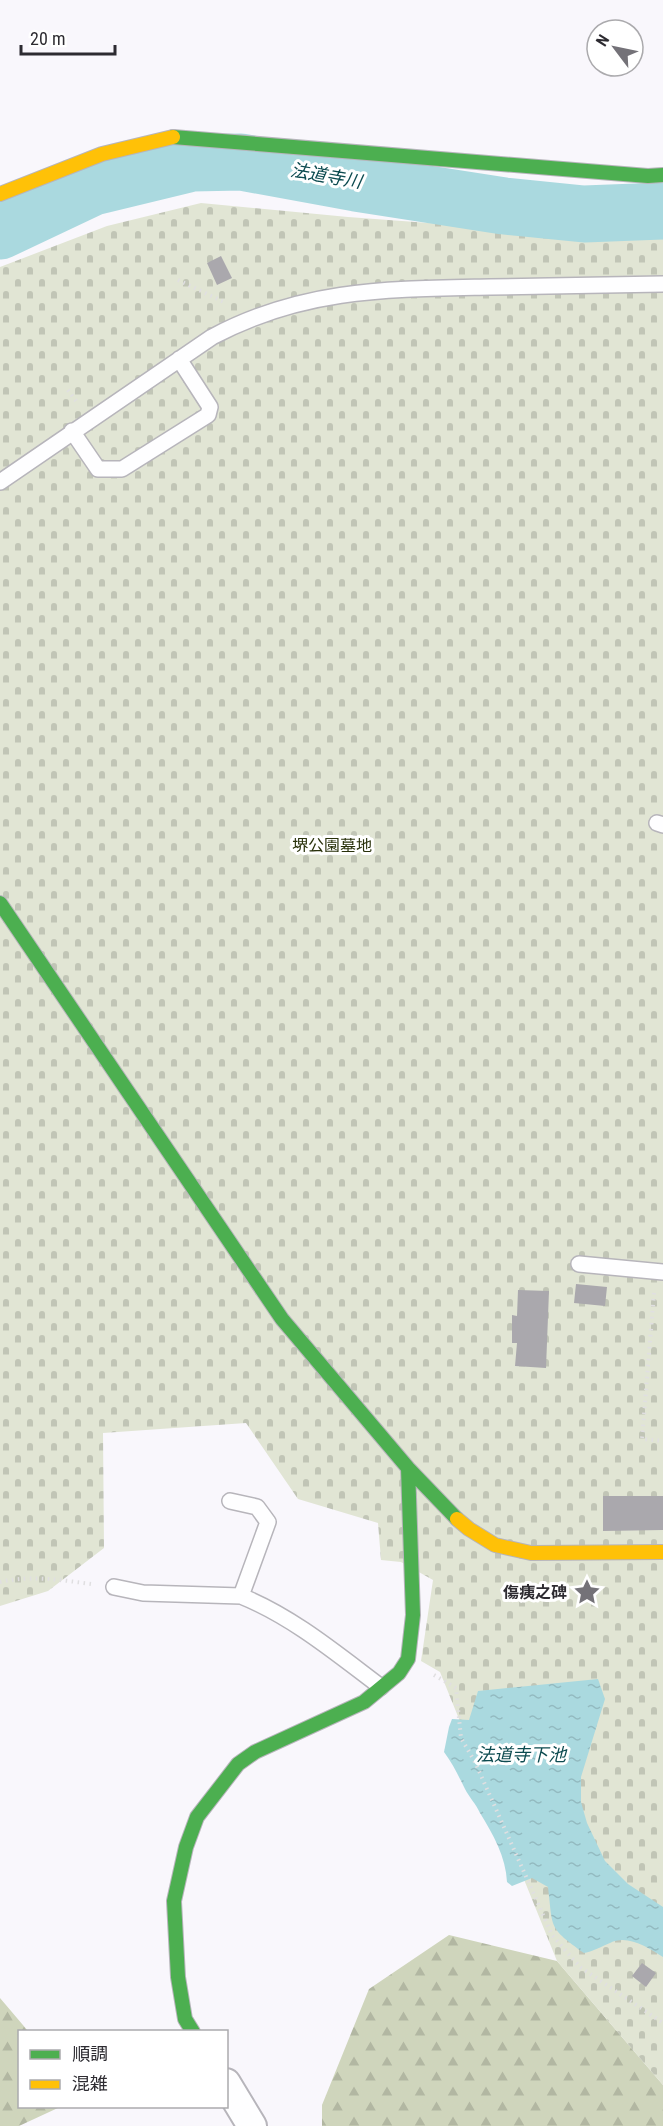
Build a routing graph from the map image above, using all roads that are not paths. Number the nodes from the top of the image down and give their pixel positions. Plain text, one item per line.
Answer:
1 (663, 175) edge
2 (0, 194) edge
3 (663, 284) edge
4 (179, 359) junction
5 (72, 431) junction
6 (0, 482) edge
7 (0, 903) edge
8 (579, 1264) dead end
9 (659, 1271) edge
10 (408, 1468) junction
11 (230, 1501) dead end
12 (663, 1552) edge
13 (114, 1587) road end
14 (241, 1596) junction
15 (381, 1687) junction
16 (192, 2030) edge
17 (228, 2086) edge
18 (252, 2126) edge

1 - 2 street
3 - 4 lane
4 - 5 lane
4 - 5 lane
5 - 6 lane
7 - 10 street
8 - 9 lane
10 - 12 street
10 - 15 street
11 - 14 lane
13 - 14 lane
14 - 15 lane
15 - 16 street
17 - 18 street

